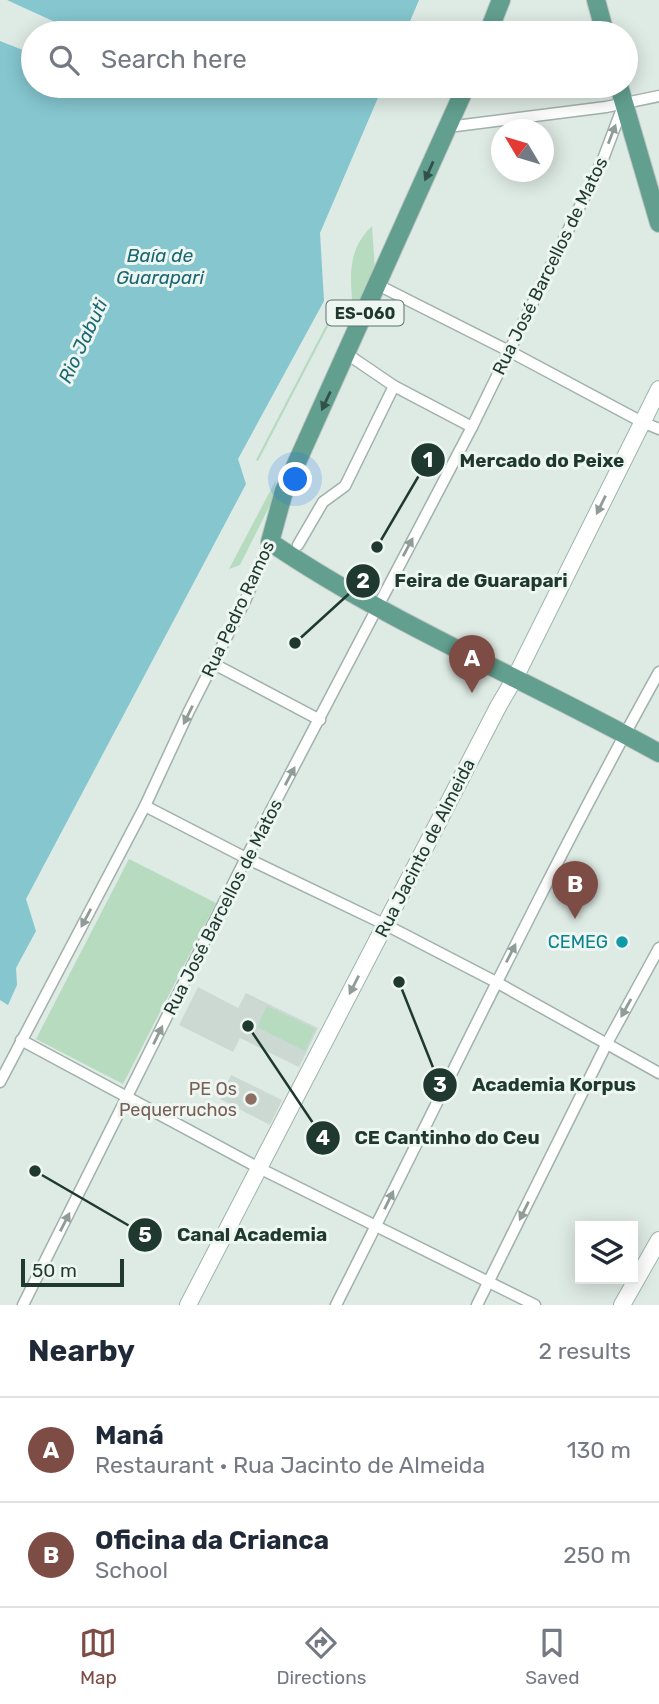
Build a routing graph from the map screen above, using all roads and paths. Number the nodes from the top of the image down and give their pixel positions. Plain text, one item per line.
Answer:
1 (501, 0) edge
2 (596, 0) edge
3 (493, 21) edge
4 (602, 21) edge
5 (638, 95) edge
6 (659, 96) edge
7 (461, 98) edge
8 (616, 98) edge
9 (621, 98) edge
10 (623, 98) edge
11 (448, 127) junction
12 (659, 223) edge
13 (378, 285) junction
14 (509, 351) junction
15 (347, 354) junction
16 (394, 386) junction
17 (659, 389) edge
18 (642, 422) junction
19 (472, 426) junction
20 (659, 429) edge
21 (270, 542) junction
22 (298, 545) dead end
23 (376, 607) junction
24 (214, 664) junction
25 (659, 672) edge
26 (515, 678) junction
27 (320, 720) junction
28 (625, 734) junction
29 (659, 752) edge
30 (145, 806) junction
31 (246, 858) junction
32 (386, 925) junction
33 (659, 948) edge
34 (496, 982) junction
35 (21, 1041) junction
36 (606, 1045) junction
37 (659, 1073) edge
38 (0, 1082) edge
39 (127, 1096) junction
40 (259, 1168) junction
41 (375, 1227) junction
42 (659, 1240) edge
43 (489, 1281) junction
44 (23, 1305) edge
45 (188, 1305) edge
46 (336, 1305) edge
47 (477, 1305) edge
48 (535, 1305) edge
49 (622, 1305) edge

1 - 3 main road
2 - 4 main road
5 - 6 street
7 - 11 main road, Rua Pedro Ramos / ES-060
8 - 11 street
14 -> 9 street, Rua José Barcellos de Matos
10 - 12 main road
11 -> 13 main road, Rua Pedro Ramos / ES-060
13 - 14 street
13 - 15 main road, Rua Pedro Ramos / ES-060
14 - 18 street
14 - 19 street, Rua José Barcellos de Matos
15 - 16 street
15 -> 21 main road, Rua Pedro Ramos / ES-060
16 - 19 street
16 - 22 street
17 - 18 street, Rua Jacinto de Almeida
18 - 20 street
18 -> 26 street, Rua Jacinto de Almeida
23 -> 19 street, Rua José Barcellos de Matos
21 - 23 main road
21 - 24 street, Rua Pedro Ramos
23 - 26 main road
23 - 27 street, Rua José Barcellos de Matos
24 - 27 street
24 -> 30 street, Rua Pedro Ramos
25 - 28 street
26 - 28 main road
26 - 32 street, Rua Jacinto de Almeida
31 -> 27 street, Rua José Barcellos de Matos
28 - 29 main road
34 -> 28 street
30 - 31 street
30 -> 35 street, Rua Pedro Ramos
31 - 32 street
39 -> 31 street, Rua José Barcellos de Matos
32 - 34 street
32 -> 40 street, Rua Jacinto de Almeida
33 -> 36 street
34 - 36 street
41 -> 34 street
35 - 38 street, Rua Pedro Ramos
35 - 39 street
36 - 37 street
36 -> 43 street
39 - 40 street
44 -> 39 street, Rua José Barcellos de Matos
40 - 41 street
40 - 45 street, Rua Jacinto de Almeida
41 - 43 street
41 - 46 street
42 - 49 street
43 - 47 street
43 - 48 street

